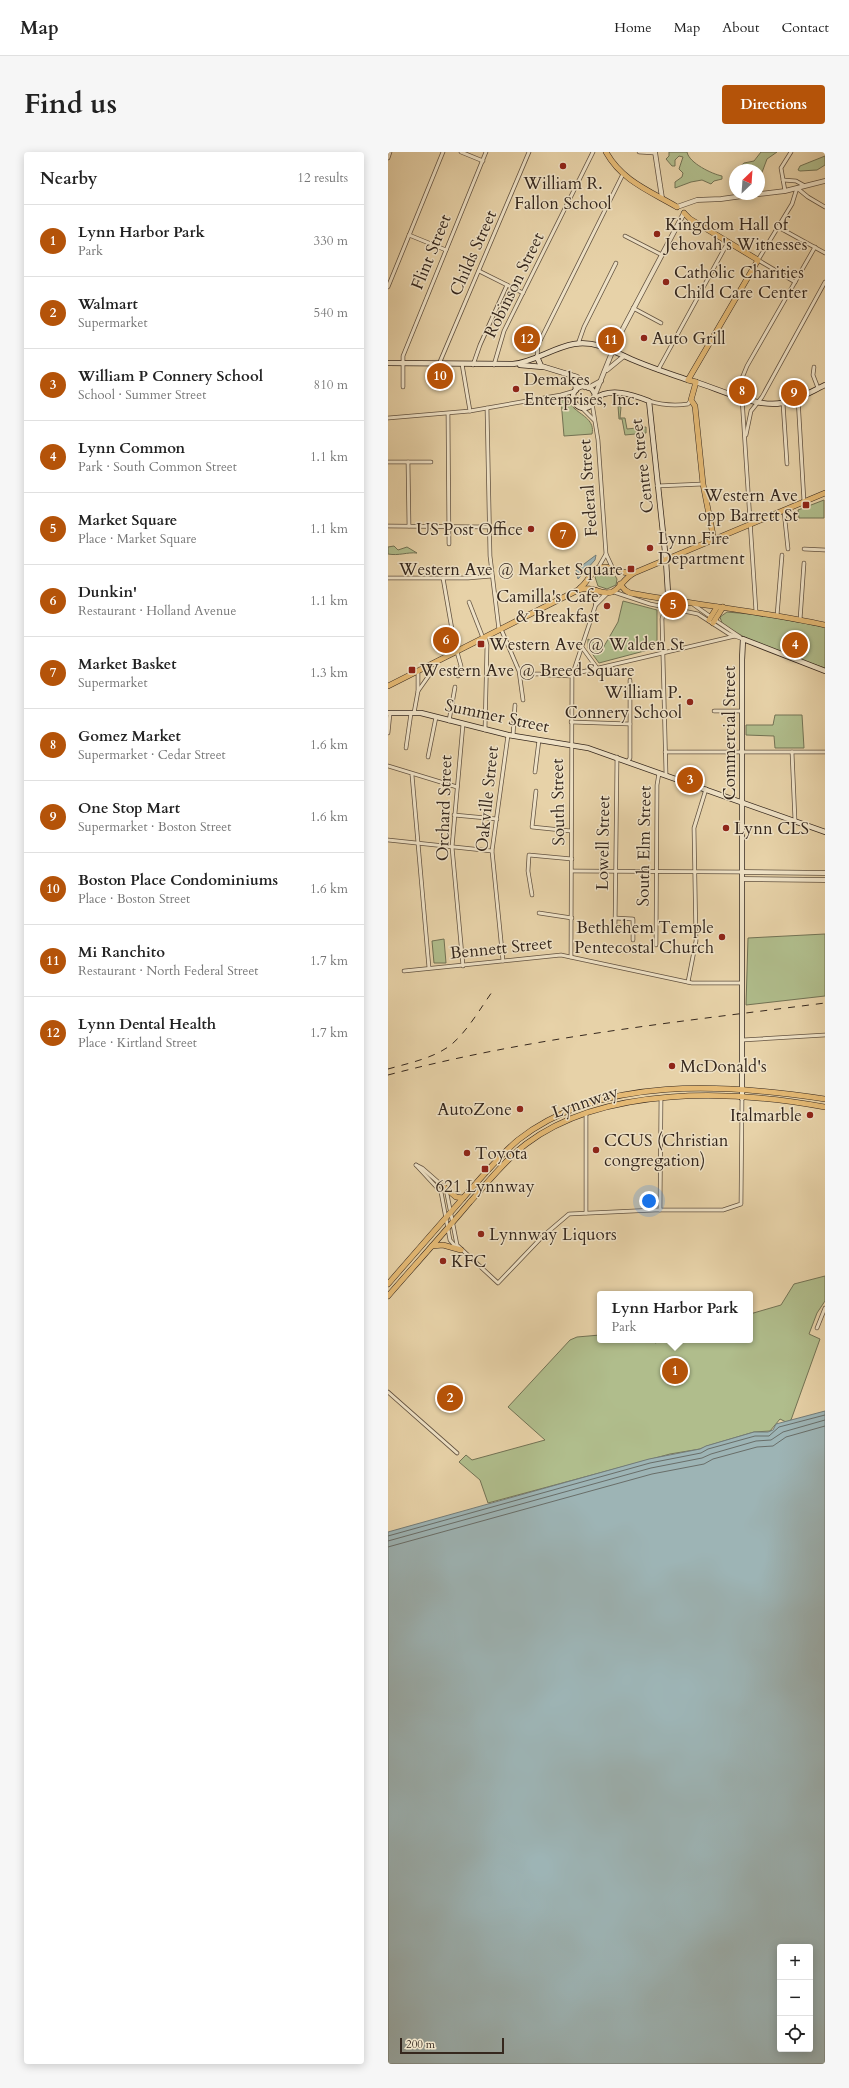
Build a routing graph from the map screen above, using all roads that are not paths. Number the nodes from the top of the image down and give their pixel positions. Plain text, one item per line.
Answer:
1 (390, 152) edge
2 (443, 152) edge
3 (461, 152) edge
4 (486, 152) edge
5 (529, 152) edge
6 (593, 152) edge
7 (606, 152) edge
8 (639, 152) edge
9 (655, 152) edge
10 (791, 152) edge
11 (388, 158) edge
12 (483, 161) junction
13 (623, 174) junction
14 (783, 180) junction
15 (825, 180) edge
16 (805, 186) junction
17 (797, 188) junction
18 (785, 191) junction
19 (765, 193) edge
20 (662, 198) junction
21 (729, 198) edge
22 (677, 207) junction
23 (825, 207) edge
24 (684, 213) junction
25 (778, 227) junction
26 (410, 235) junction
27 (625, 236) dead end
28 (728, 242) junction
29 (815, 247) junction
30 (446, 250) junction
31 (825, 253) edge
32 (662, 255) junction
33 (758, 260) junction
34 (616, 263) dead end
35 (479, 271) junction
36 (795, 282) junction
37 (825, 282) edge
38 (507, 285) junction
39 (388, 287) edge
40 (523, 293) junction
41 (634, 308) junction
42 (661, 324) dead end
43 (578, 344) junction
44 (614, 350) junction
45 (624, 356) junction
46 (537, 357) junction
47 (388, 363) edge
48 (402, 363) junction
49 (440, 364) junction
50 (462, 364) junction
51 (513, 364) junction
52 (473, 365) junction
53 (494, 365) junction
54 (544, 367) junction
55 (814, 367) dead end
56 (658, 370) junction
57 (606, 372) junction
58 (570, 375) junction
59 (602, 380) junction
60 (688, 380) junction
61 (696, 382) junction
62 (825, 385) edge
63 (587, 387) junction
64 (403, 388) dead end
65 (818, 388) junction
66 (576, 390) junction
67 (735, 394) junction
68 (561, 395) junction
69 (742, 397) junction
70 (798, 397) junction
71 (594, 400) junction
72 (691, 400) junction
73 (648, 401) junction
74 (574, 402) junction
75 (758, 402) junction
76 (783, 403) junction
77 (487, 408) junction
78 (582, 408) junction
79 (470, 411) junction
80 (448, 414) junction
81 (388, 418) edge
82 (595, 421) junction
83 (745, 439) junction
84 (388, 462) edge
85 (408, 462) junction
86 (431, 462) dead end
87 (787, 464) dead end
88 (704, 484) junction
89 (657, 486) junction
90 (825, 493) edge
91 (804, 502) junction
92 (784, 511) junction
93 (751, 525) junction
94 (388, 526) edge
95 (409, 526) junction
96 (449, 526) junction
97 (490, 527) junction
98 (714, 540) junction
99 (449, 544) dead end
100 (788, 549) dead end
101 (804, 549) dead end
102 (825, 550) edge
103 (606, 554) junction
104 (782, 555) dead end
105 (666, 561) junction
106 (804, 563) dead end
107 (598, 568) junction
108 (614, 570) junction
109 (634, 573) junction
110 (492, 576) junction
111 (592, 576) junction
112 (388, 578) edge
113 (443, 578) junction
114 (621, 584) junction
115 (596, 589) junction
116 (578, 590) junction
117 (609, 592) junction
118 (667, 600) junction
119 (469, 602) dead end
120 (690, 603) junction
121 (596, 604) junction
122 (664, 606) junction
123 (720, 607) junction
124 (756, 612) junction
125 (777, 616) junction
126 (712, 620) junction
127 (800, 620) junction
128 (825, 625) edge
129 (500, 629) junction
130 (735, 636) junction
131 (484, 638) junction
132 (743, 639) junction
133 (581, 646) junction
134 (457, 652) junction
135 (662, 653) junction
136 (429, 667) junction
137 (597, 668) junction
138 (825, 671) edge
139 (418, 672) junction
140 (520, 674) junction
141 (540, 674) dead end
142 (547, 675) dead end
143 (572, 675) junction
144 (458, 676) dead end
145 (630, 680) dead end
146 (388, 686) edge
147 (456, 687) dead end
148 (418, 691) junction
149 (523, 700) dead end
150 (515, 705) dead end
151 (714, 711) dead end
152 (742, 711) junction
153 (389, 713) edge
154 (412, 713) junction
155 (436, 717) junction
156 (449, 721) junction
157 (571, 722) junction
158 (463, 724) junction
159 (630, 724) junction
160 (485, 730) junction
161 (388, 733) edge
162 (510, 735) junction
163 (539, 740) junction
164 (570, 744) junction
165 (406, 748) dead end
166 (665, 752) junction
167 (742, 752) junction
168 (792, 752) junction
169 (825, 752) edge
170 (428, 757) dead end
171 (618, 757) junction
172 (628, 761) junction
173 (388, 766) edge
174 (535, 772) dead end
175 (659, 772) junction
176 (666, 774) junction
177 (412, 775) junction
178 (457, 787) junction
179 (706, 789) junction
180 (536, 791) dead end
181 (742, 802) junction
182 (454, 815) junction
183 (497, 819) junction
184 (795, 821) junction
185 (571, 831) junction
186 (825, 832) edge
187 (388, 840) edge
188 (418, 844) junction
189 (452, 847) junction
190 (492, 851) junction
191 (572, 859) junction
192 (572, 871) junction
193 (615, 872) junction
194 (695, 872) junction
195 (742, 872) junction
196 (657, 873) junction
197 (825, 873) edge
198 (742, 879) junction
199 (825, 880) edge
200 (532, 895) dead end
201 (539, 913) dead end
202 (572, 918) junction
203 (615, 918) junction
204 (615, 930) dead end
205 (633, 940) dead end
206 (656, 945) dead end
207 (571, 957) junction
208 (503, 961) junction
209 (463, 966) junction
210 (429, 968) junction
211 (404, 971) dead end
212 (688, 982) junction
213 (742, 983) junction
214 (825, 1035) edge
215 (742, 1040) junction
216 (742, 1090) junction
217 (661, 1098) junction
218 (742, 1098) junction
219 (825, 1100) edge
220 (825, 1107) edge
221 (586, 1113) junction
222 (444, 1187) junction
223 (463, 1198) junction
224 (660, 1210) junction
225 (451, 1212) junction
226 (586, 1213) junction
227 (446, 1218) junction
228 (452, 1223) junction
229 (447, 1228) junction
230 (432, 1246) junction
231 (461, 1250) junction
232 (388, 1284) edge
233 (388, 1296) edge
234 (825, 1308) edge
235 (817, 1328) dead end
236 (388, 1392) edge
237 (457, 1453) dead end

1 - 11 street
2 - 26 street
3 - 12 street
4 - 12 street, Flint Street
5 - 35 street, Childs Street
6 - 40 street, Robinson Street
7 - 13 main road
8 - 9 street
9 - 20 street
10 - 14 street
12 - 30 street, Flint Street
13 - 20 main road
13 - 46 street
14 - 16 street
14 - 18 street
15 - 16 street
16 - 17 street
17 - 18 street
17 - 23 street
17 - 25 street
18 - 19 street
20 - 22 main road
21 - 22 street
22 - 24 main road
24 - 28 main road
24 - 32 street
25 - 29 street
25 - 33 street
26 - 30 street
26 - 39 street
27 - 32 street
28 - 33 main road
28 - 56 street
29 - 31 street
29 - 36 street
30 - 48 street, Flint Street
32 - 41 street
33 - 36 street
33 - 60 main road
34 - 43 street
35 - 38 street
35 - 49 street, Childs Street
36 - 67 street
37 - 75 street
38 - 40 street
38 - 52 street
40 - 53 street, Robinson Street
41 - 42 street
41 - 44 street
43 - 44 main road
43 - 46 main road
44 - 45 main road
44 - 57 street
45 - 56 main road
45 - 57 street
46 - 51 main road
46 - 54 main road
47 - 48 main road
48 - 49 main road
48 - 64 street
49 - 50 main road
50 - 52 main road
50 - 79 street
51 - 53 main road
51 - 54 main road
52 - 53 main road
54 - 58 main road
55 - 65 street
56 - 60 main road
57 - 59 street
58 - 63 main road
58 - 66 main road
59 - 63 street
59 - 71 street
60 - 61 main road
61 - 67 main road
61 - 72 main road
62 - 65 main road
63 - 66 main road
63 - 71 main road
65 - 70 main road
66 - 68 street
66 - 74 main road
67 - 69 main road
68 - 74 street
68 - 77 street
69 - 75 main road
69 - 83 street
70 - 76 main road
70 - 91 street
71 - 73 main road
71 - 78 main road
71 - 82 street, Federal Street
72 - 73 street
72 - 88 main road
73 - 89 main road, Centre Street
74 - 78 main road
75 - 76 main road
75 - 83 street
76 - 87 street
77 - 79 street
77 - 97 street
78 - 82 street, Federal Street
79 - 80 street
80 - 81 street
80 - 96 street
82 - 103 street, Federal Street
83 - 93 street
84 - 85 street
85 - 86 street
85 - 95 street
88 - 89 street
88 - 98 main road
89 - 105 main road, Centre Street
90 - 91 main road
91 - 92 main road
92 - 93 main road
92 - 100 street
93 - 98 main road
93 - 124 street
94 - 95 street
95 - 96 street
96 - 97 street
96 - 99 street
97 - 110 street
98 - 105 main road
101 - 102 street
103 - 107 street, Federal Street
103 - 108 street, Federal Street
104 - 125 street
105 - 109 main road
105 - 118 main road, Centre Street
106 - 127 street
107 - 108 main road
107 - 111 main road
108 - 109 main road
108 - 114 main road
109 - 114 main road
110 - 113 street
110 - 129 street
111 - 115 main road
111 - 116 main road
112 - 113 street
113 - 134 street
114 - 117 main road
114 - 118 main road
115 - 116 main road
115 - 117 main road
115 - 121 street, South Street
116 - 129 main road
117 - 121 street, South Street
117 - 122 street
118 - 120 main road
118 - 122 street
119 - 131 street
120 - 123 main road
120 - 126 street
121 - 133 street, South Street
122 - 126 street
122 - 135 street
123 - 124 main road
123 - 126 main road
124 - 125 main road
125 - 127 main road
126 - 130 street
126 - 132 street
127 - 128 main road
129 - 131 main road
129 - 140 street
130 - 132 street
130 - 135 street
131 - 134 main road
131 - 160 street
132 - 138 main road
132 - 152 main road, Commercial Street
133 - 137 street
133 - 143 street, South Street
134 - 136 main road
134 - 144 street
135 - 137 street
135 - 166 street
136 - 139 main road
136 - 148 street
137 - 143 street
139 - 146 main road
139 - 148 street
140 - 141 street
140 - 149 street
142 - 143 street
143 - 157 street, South Street
145 - 159 street
147 - 156 street
148 - 154 street
150 - 162 street, Oakville Street
151 - 152 street
152 - 167 main road, Commercial Street
153 - 154 main road, Summer Street
153 - 161 street
154 - 155 main road, Summer Street
154 - 165 street
155 - 156 main road, Summer Street
155 - 170 street
156 - 158 main road, Summer Street
157 - 159 street
157 - 164 street, South Street
158 - 160 main road, Summer Street
158 - 178 street, Orchard Street
159 - 172 street
160 - 162 main road, Summer Street
162 - 163 main road, Summer Street
162 - 183 street, Oakville Street
163 - 164 main road, Summer Street
163 - 174 street
164 - 171 main road, Summer Street
164 - 185 street, South Street
166 - 167 street
166 - 176 street
167 - 168 street
167 - 181 main road, Commercial Street
168 - 169 street
168 - 184 street
171 - 172 main road, Summer Street
171 - 193 street, Lowell Street
172 - 175 main road, Summer Street
173 - 177 street
175 - 176 main road, Summer Street
175 - 196 street, South Elm Street
176 - 179 main road, Summer Street
177 - 178 street
177 - 188 street
178 - 182 street, Orchard Street
179 - 181 main road, Summer Street
179 - 194 street
180 - 185 street
181 - 184 main road, Summer Street
181 - 195 main road, Commercial Street
182 - 183 street
182 - 189 street, Orchard Street
183 - 190 street, Oakville Street
184 - 186 main road, Summer Street
185 - 191 street, South Street
187 - 188 street
188 - 189 street
188 - 210 street
189 - 190 street
189 - 209 street, Orchard Street
190 - 208 street, Oakville Street
191 - 192 street, South Street
191 - 200 street
192 - 193 street
192 - 202 street, South Street
193 - 196 street
193 - 203 street, Lowell Street
194 - 195 street
194 - 196 street
194 - 212 street
195 - 197 street
195 - 198 main road, Commercial Street
196 - 206 street, South Elm Street
198 - 199 street
198 - 213 main road, Commercial Street
201 - 202 street
202 - 207 street, South Street
203 - 204 street, Lowell Street
203 - 205 street
207 - 208 street, Bennett Street
207 - 212 street, Bennett Street
208 - 209 street, Bennett Street
209 - 210 street, Bennett Street
210 - 211 street, Bennett Street
212 - 213 street, Bennett Street
213 - 215 main road, Commercial Street
214 - 215 street
215 - 216 main road, Commercial Street
216 - 218 main road
216 - 219 main road, Lynnway
216 - 223 main road, Lynnway
217 - 218 main road, Lynnway
217 - 221 main road, Lynnway
217 - 224 street
218 - 220 main road, Lynnway
218 - 224 street
221 - 226 street
221 - 228 main road, Lynnway
222 - 223 main road
222 - 225 street
222 - 227 street
223 - 225 main road, Lynnway
224 - 226 street
225 - 227 main road, Lynnway
225 - 228 street
226 - 231 street
227 - 229 street
227 - 232 main road, Lynnway
228 - 229 main road, Lynnway
228 - 231 street
229 - 230 main road, Lynnway
229 - 231 street
230 - 231 main road
230 - 233 main road, Lynnway
234 - 235 street
236 - 237 street

